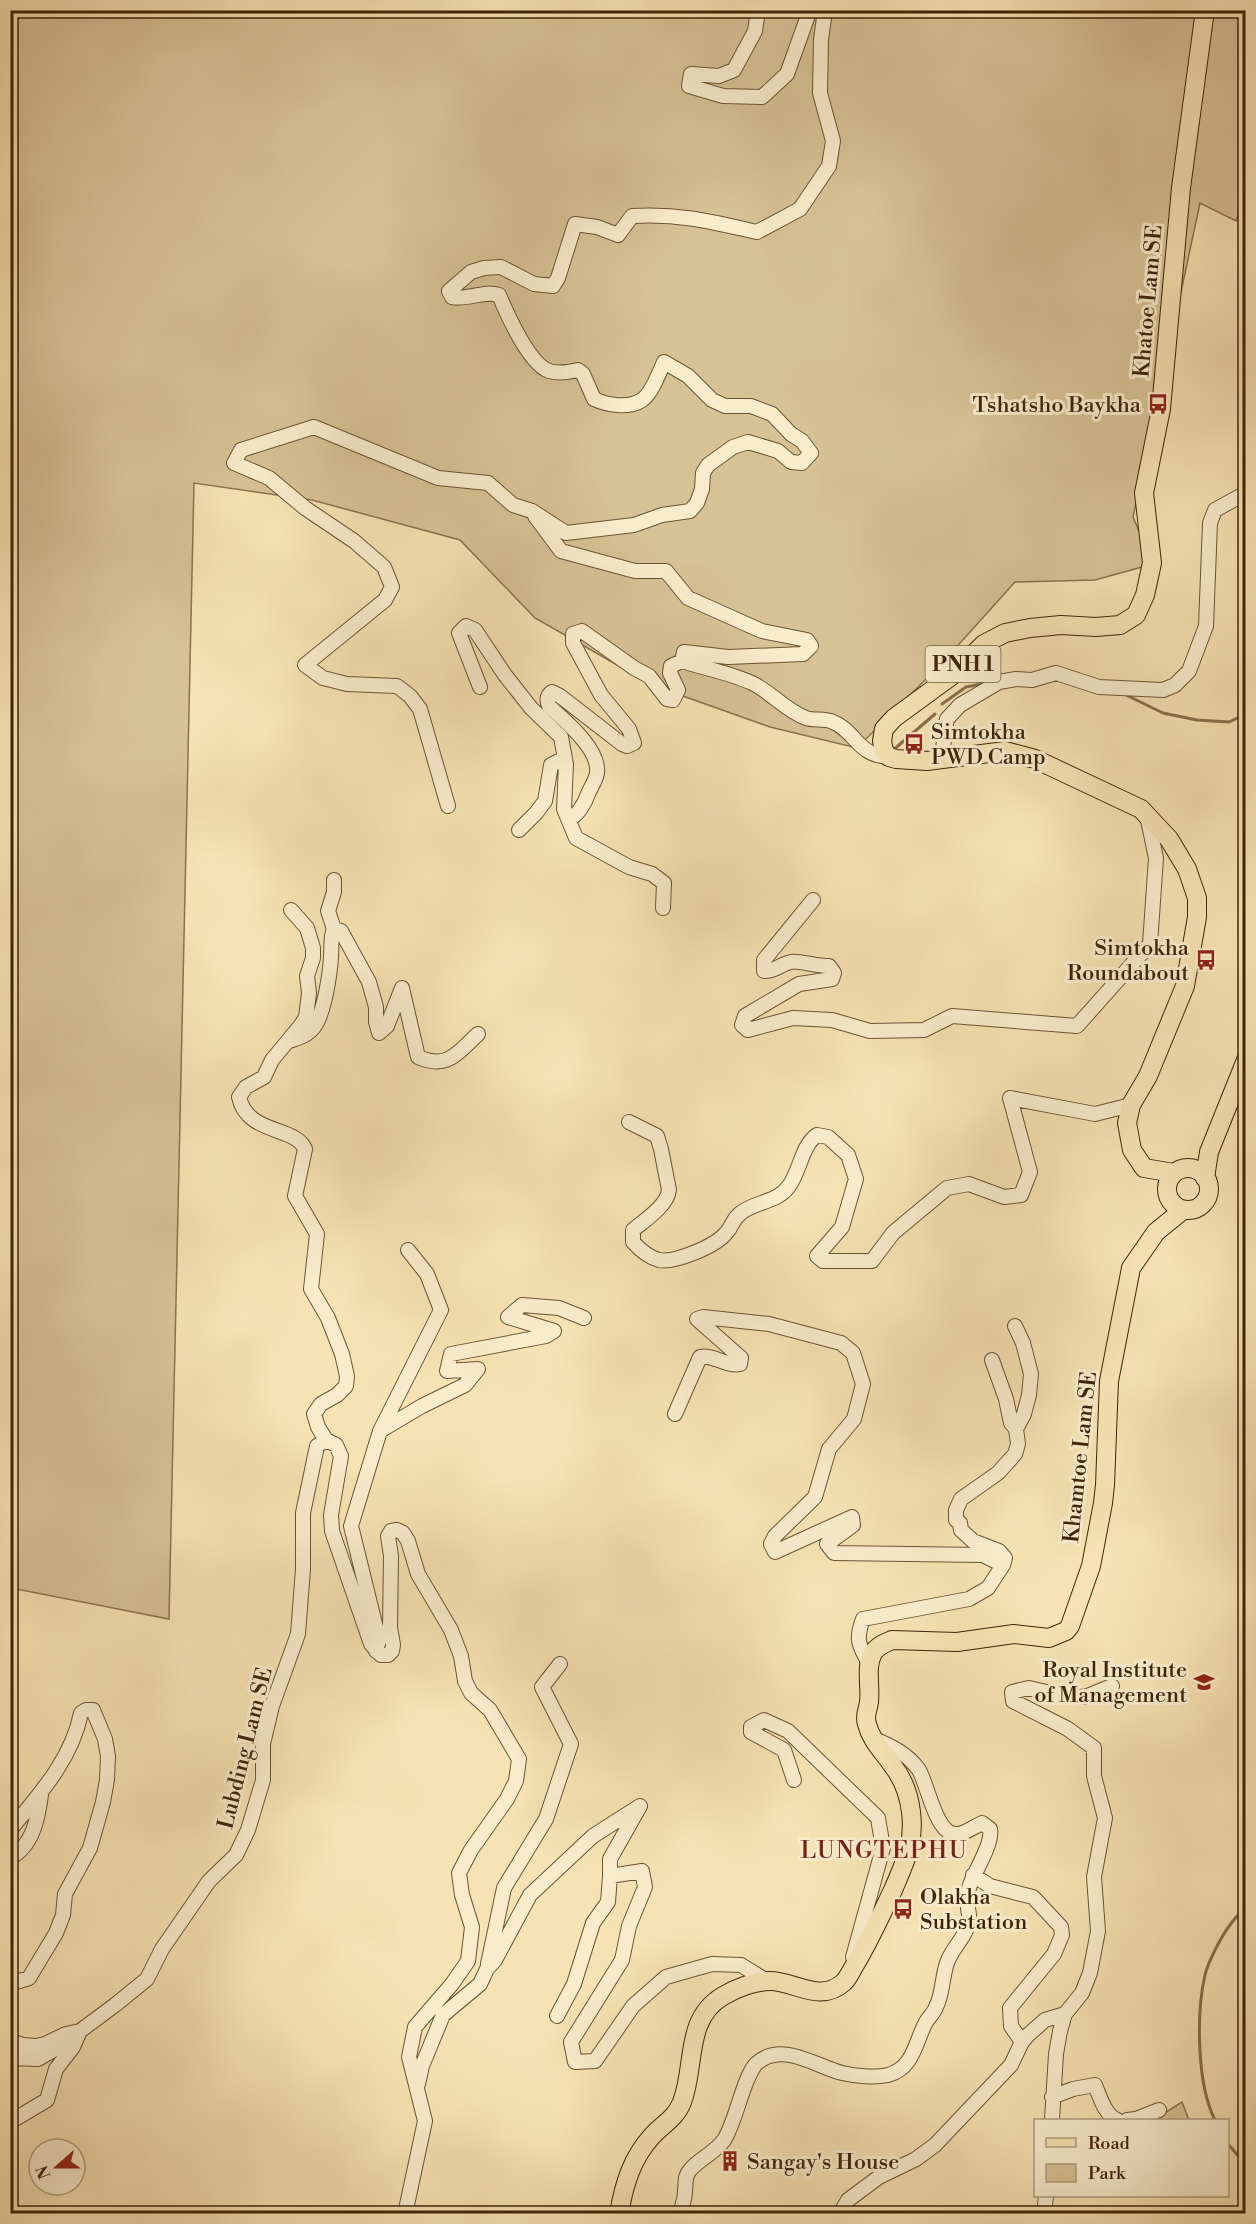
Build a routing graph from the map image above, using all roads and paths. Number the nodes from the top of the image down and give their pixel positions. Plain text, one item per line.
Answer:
1 (758, 10) edge
2 (810, 10) edge
3 (825, 10) edge
4 (1205, 10) edge
5 (1245, 494) edge
6 (532, 511) junction
7 (682, 661) junction
8 (480, 687) dead end
9 (889, 757) junction
10 (943, 759) junction
11 (566, 764) junction
12 (448, 806) dead end
13 (1141, 808) junction
14 (568, 819) junction
15 (519, 830) dead end
16 (334, 880) dead end
17 (813, 900) dead end
18 (663, 908) dead end
19 (291, 910) dead end
20 (334, 929) junction
21 (478, 1034) dead end
22 (287, 1041) junction
23 (1245, 1060) edge
24 (1131, 1106) junction
25 (629, 1122) dead end
26 (1182, 1187) junction
27 (408, 1250) dead end
28 (584, 1318) dead end
29 (1014, 1326) dead end
30 (992, 1360) dead end
31 (675, 1414) dead end
32 (1016, 1429) junction
33 (380, 1431) junction
34 (326, 1440) junction
35 (1003, 1565) junction
36 (376, 1651) junction
37 (560, 1664) dead end
38 (870, 1665) junction
39 (1112, 1686) dead end
40 (874, 1739) junction
41 (794, 1780) dead end
42 (41, 1793) junction
43 (10, 1830) edge
44 (10, 1858) edge
45 (973, 1875) junction
46 (610, 1876) junction
47 (487, 1969) junction
48 (849, 1974) junction
49 (767, 1981) junction
50 (10, 1984) edge
51 (1065, 2014) junction
52 (557, 2016) dead end
53 (80, 2031) junction
54 (10, 2041) edge
55 (1022, 2042) junction
56 (10, 2058) edge
57 (417, 2089) junction
58 (1052, 2097) junction
59 (1159, 2110) dead end
60 (1052, 2119) edge
61 (1113, 2119) edge
62 (1138, 2119) edge
63 (10, 2122) edge
64 (1046, 2197) edge
65 (405, 2214) edge
66 (619, 2214) edge
67 (680, 2214) edge
68 (840, 2214) edge
69 (1044, 2214) edge

1 - 2 street
3 - 6 street
4 - 9 main road, Khatoe Lam SE / PNH 1
5 - 10 street
6 - 7 street
6 - 12 street
7 - 9 street
7 - 14 street
8 - 11 street
9 - 10 main road
10 - 13 main road
11 - 14 street
11 - 15 street
13 - 17 street
13 - 24 main road
14 - 18 street
16 - 20 street
19 - 22 street
20 - 21 street
20 - 22 street
22 - 34 street
23 - 26 main road, Khamtoe Lam SE
24 - 25 street
24 - 26 main road
26 - 38 main road, Khamtoe Lam SE
27 - 33 street
28 - 33 street
29 - 32 street
30 - 32 street
31 - 35 street
32 - 35 street
33 - 36 street
34 - 36 street
34 - 53 street, Lubding Lam SE
35 - 38 street
36 - 57 street
37 - 47 street
38 - 40 main road
39 - 51 street
40 - 45 street
40 - 48 main road
41 - 48 street
42 - 43 street
42 - 44 street
42 - 50 street
45 - 55 street
45 - 67 street
46 - 47 street
46 - 49 street
46 - 52 street
47 - 57 street
48 - 49 main road
49 - 66 main road
51 - 55 street
51 - 58 street
53 - 54 street, Lubding Lam SE
53 - 56 street
53 - 63 street
55 - 68 street
57 - 65 street
58 - 60 street
58 - 61 street
59 - 62 street
64 - 69 street

